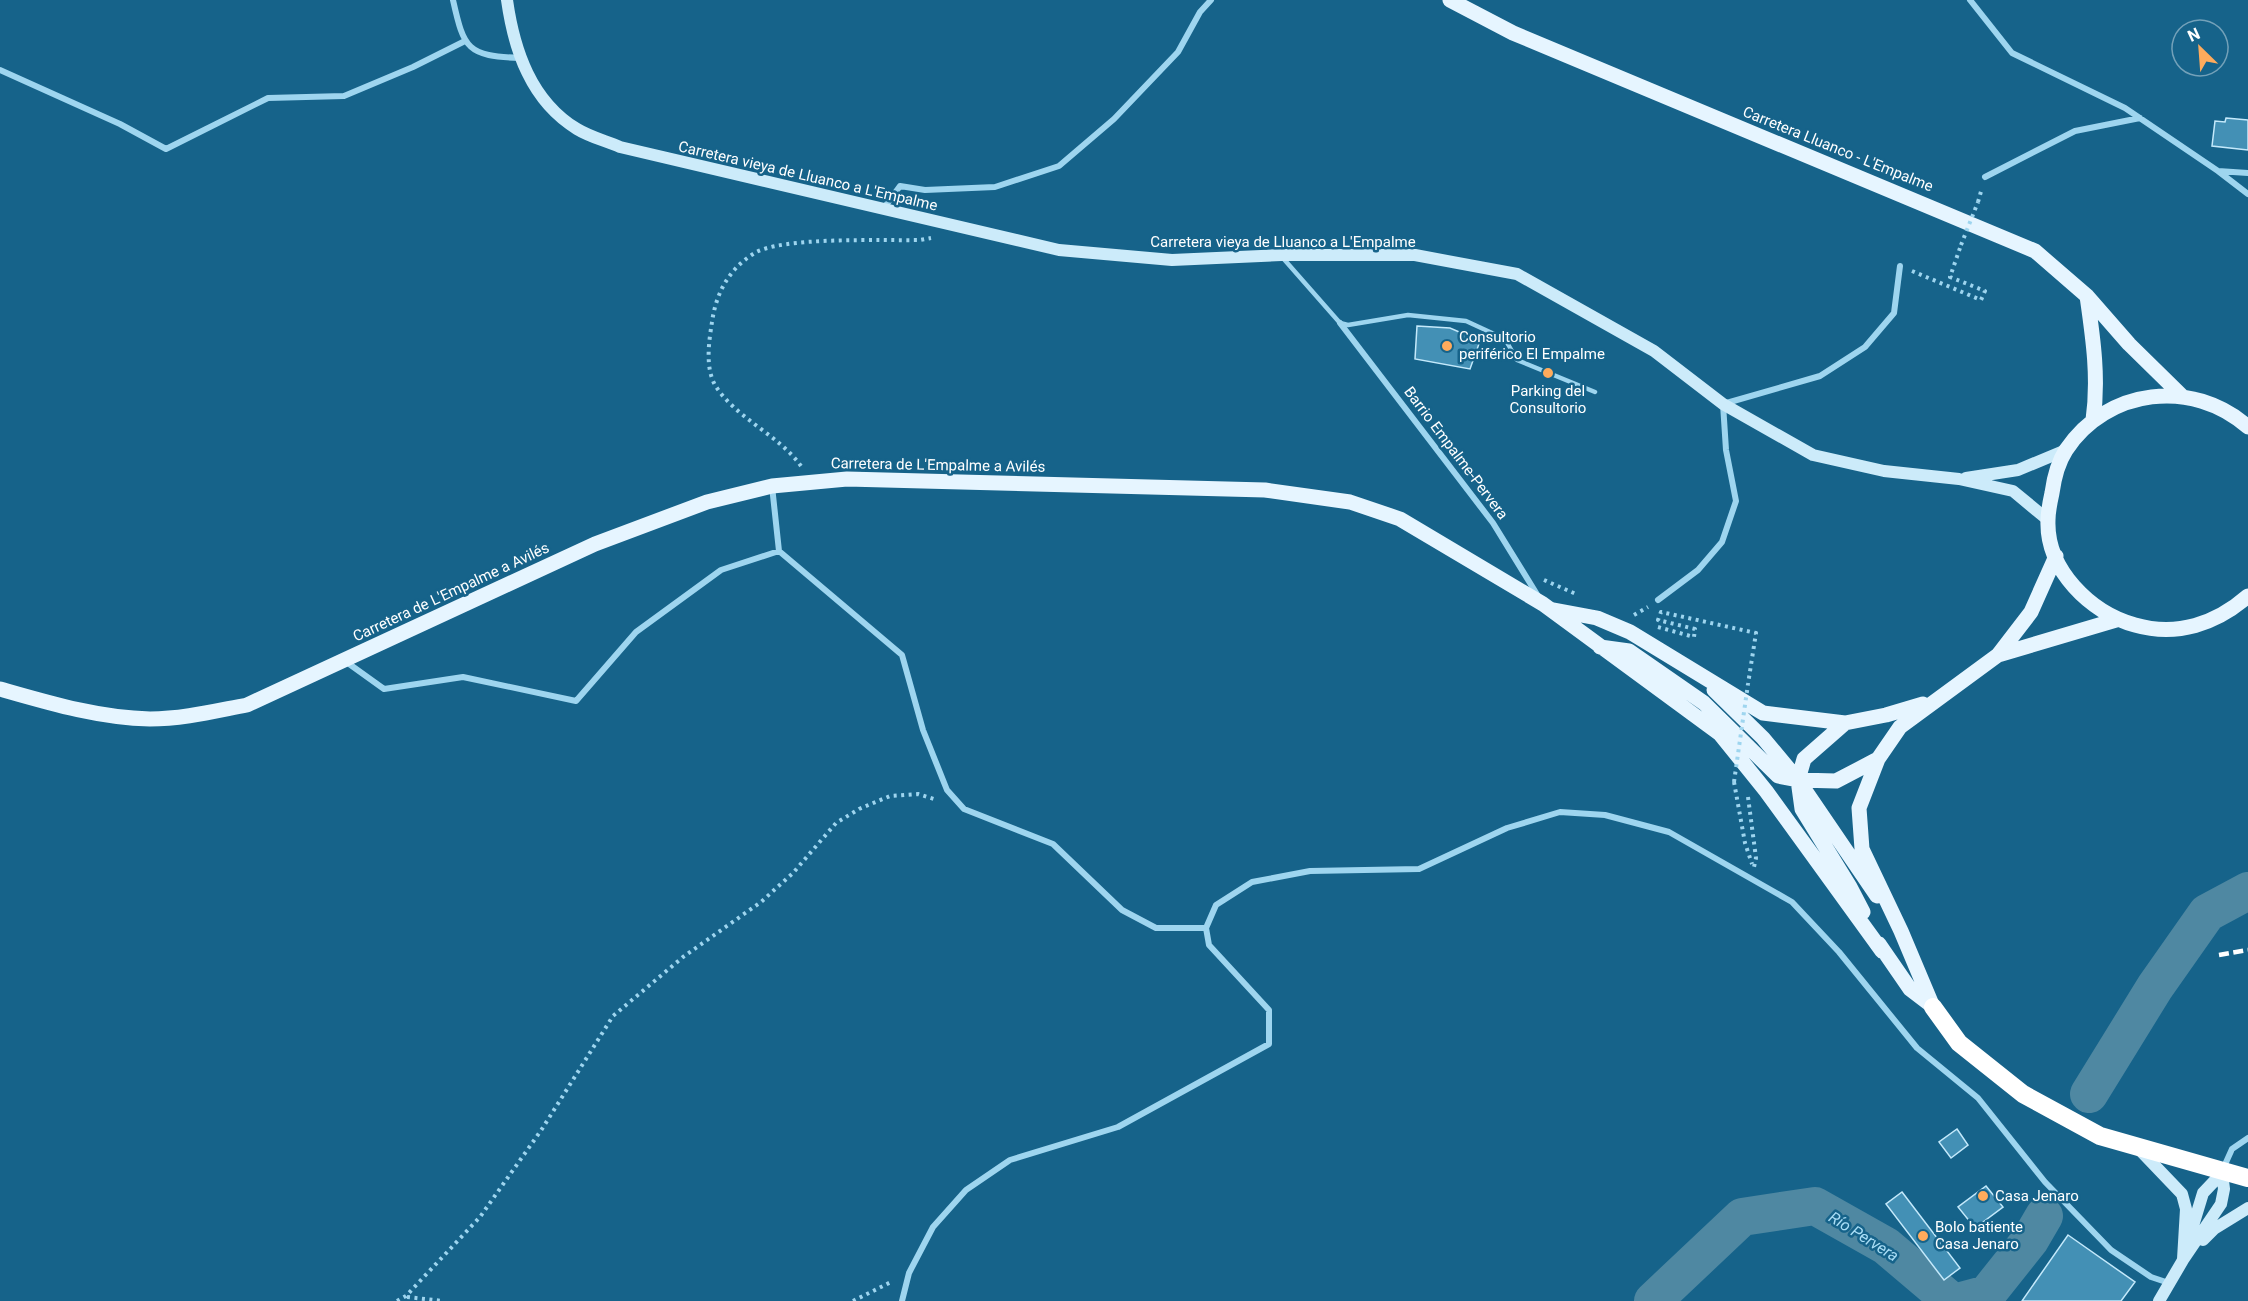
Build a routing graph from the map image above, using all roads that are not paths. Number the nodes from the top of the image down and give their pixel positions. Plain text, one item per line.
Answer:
1 (453, 0) edge
2 (507, 0) edge
3 (1210, 0) edge
4 (1450, 0) edge
5 (1970, 0) edge
6 (465, 41) junction
7 (520, 58) junction
8 (0, 70) edge
9 (2140, 118) junction
10 (2218, 171) junction
11 (2248, 173) edge
12 (1985, 177) dead end
13 (2248, 194) edge
14 (883, 209) junction
15 (1281, 255) junction
16 (1900, 266) road end
17 (2087, 296) junction
18 (1341, 323) junction
19 (1595, 392) dead end
20 (2182, 396) junction
21 (1723, 404) junction
22 (2093, 420) junction
23 (2247, 426) edge
24 (2066, 450) junction
25 (1959, 478) junction
26 (772, 486) junction
27 (2048, 520) junction
28 (779, 551) junction
29 (2056, 556) junction
30 (2248, 596) edge
31 (1658, 600) road end
32 (1546, 607) junction
33 (2116, 620) junction
34 (1597, 646) junction
35 (1998, 655) junction
36 (345, 661) junction
37 (1694, 671) junction
38 (0, 688) edge
39 (1934, 700) junction
40 (1845, 723) junction
41 (1878, 759) junction
42 (1798, 780) junction
43 (1206, 928) junction
44 (1901, 931) junction
45 (1882, 951) junction
46 (1933, 1007) junction
47 (2248, 1138) edge
48 (2137, 1147) junction
49 (2222, 1173) junction
50 (2248, 1178) edge
51 (2248, 1208) edge
52 (2183, 1260) junction
53 (2170, 1283) junction
54 (902, 1301) edge
55 (2159, 1301) edge

1 - 6 street
2 - 7 street, Carretera vieya de Lluanco a L'Empalme
3 - 14 street
4 - 17 main road, Carretera Lluanco - L'Empalme
5 - 9 street
6 - 7 street
6 - 8 street
7 - 14 street, Carretera vieya de Lluanco a L'Empalme
9 - 10 street
9 - 12 street
10 - 11 street
10 - 13 street
14 - 15 street, Carretera vieya de Lluanco a L'Empalme
15 - 18 lane
15 - 21 street, Carretera vieya de Lluanco a L'Empalme
16 - 21 street
17 - 20 main road, Carretera Lluanco - L'Empalme
17 - 22 main road
18 - 19 lane
18 - 32 street, Barrio Empalme-Pervera
20 - 22 main road
20 - 23 main road
21 - 25 street, Carretera vieya de Lluanco a L'Empalme
21 - 31 street
22 - 24 main road
24 - 25 street, Carretera vieya de Lluanco a L'Empalme
24 - 27 main road
25 - 27 street, Carretera vieya de Lluanco a L'Empalme
26 - 28 street
26 - 32 main road, Carretera de L'Empalme a Avilés
26 - 36 main road, Carretera de L'Empalme a Avilés
27 - 29 main road
28 - 36 street
28 - 43 street
29 - 33 main road
29 - 35 main road
30 - 33 main road
32 - 34 main road, Carretera de L'Empalme a Avilés
32 - 37 main road
33 - 35 main road
34 - 42 main road
34 - 45 main road, Carretera de L'Empalme a Avilés
35 - 39 main road
36 - 38 main road, Carretera de L'Empalme a Avilés
37 - 40 main road
37 - 42 main road
39 - 40 main road
39 - 41 main road
40 - 42 main road
41 - 42 main road
41 - 44 main road
42 - 44 main road
42 - 45 main road
43 - 53 street
43 - 54 street
44 - 46 main road
45 - 46 main road
46 - 48 highway
47 - 49 street
48 - 49 highway
48 - 52 street
49 - 50 highway
49 - 52 street
49 - 52 street
51 - 52 street
52 - 53 street
53 - 55 street

